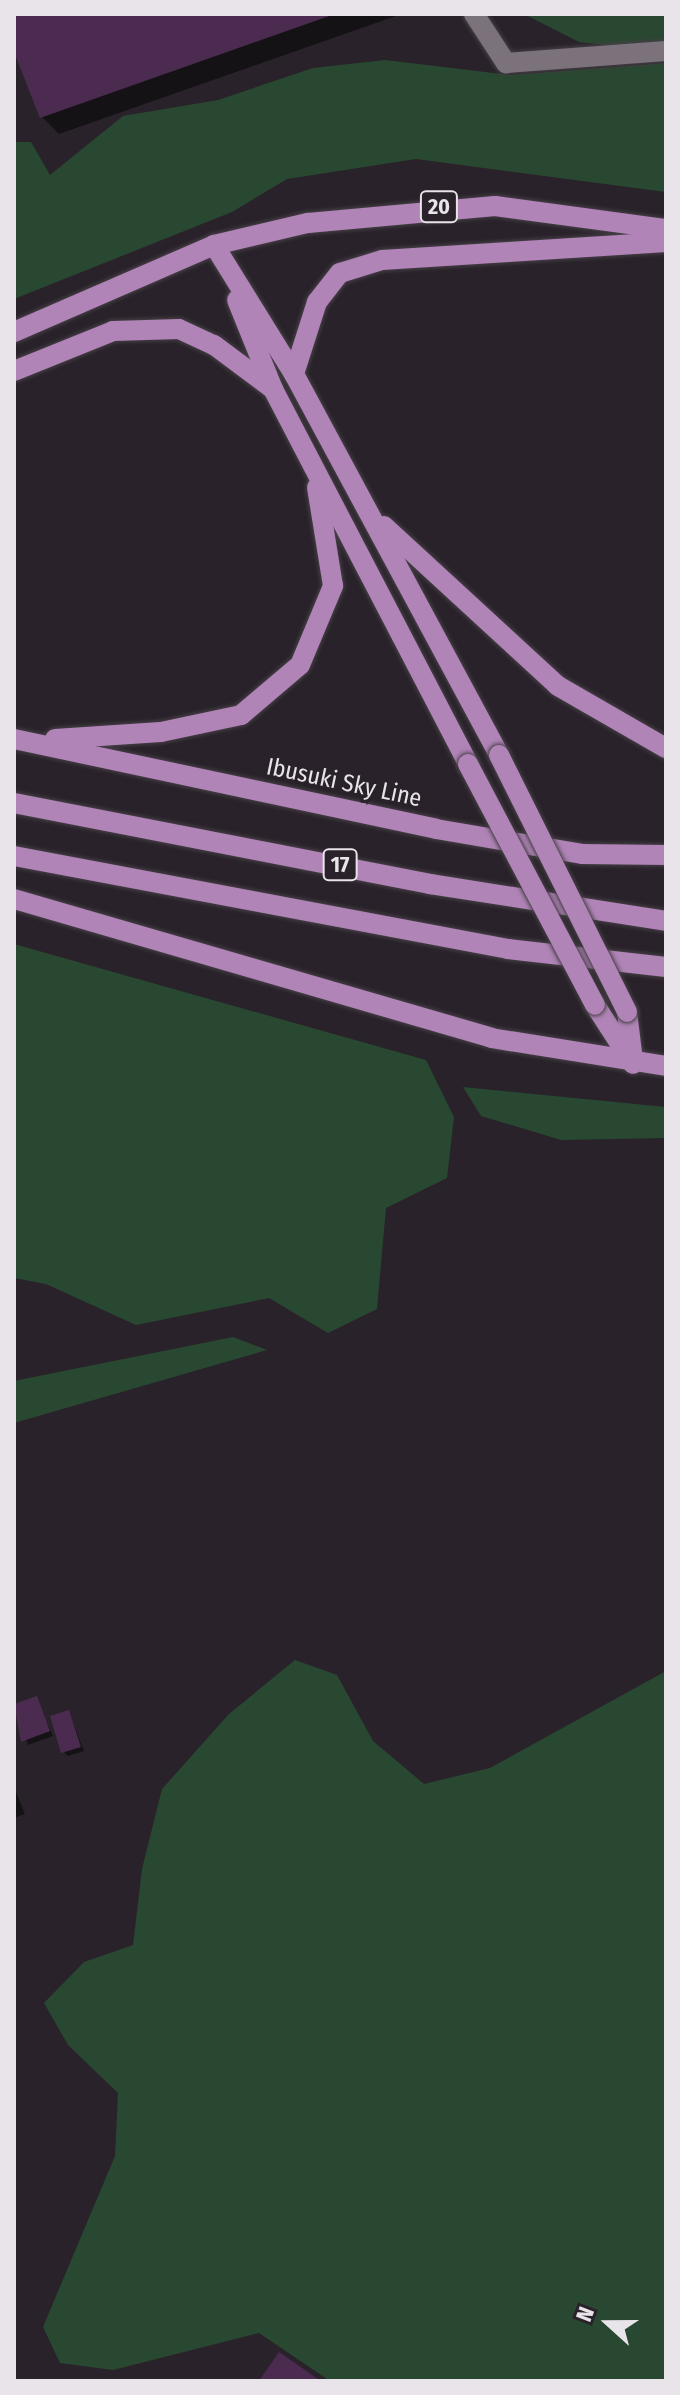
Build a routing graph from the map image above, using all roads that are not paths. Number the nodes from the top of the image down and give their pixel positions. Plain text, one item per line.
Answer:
1 (474, 14) edge
2 (666, 51) edge
3 (666, 229) edge
4 (666, 242) edge
5 (214, 245) junction
6 (14, 332) edge
7 (14, 371) edge
8 (294, 374) junction
9 (273, 389) junction
10 (313, 467) junction
11 (367, 509) junction
12 (22, 740) edge
13 (666, 748) edge
14 (14, 803) edge
15 (666, 855) edge
16 (14, 856) edge
17 (14, 899) edge
18 (666, 921) edge
19 (666, 967) edge
20 (633, 1064) junction
21 (666, 1066) edge

1 - 2 street
3 - 5 main road, 20
4 - 8 main road
5 - 6 main road, 20
5 - 8 main road
5 - 9 main road
7 - 9 main road
8 - 11 main road
9 - 10 main road
10 - 12 main road
10 - 20 main road, bridge
11 - 13 main road
11 - 20 main road, bridge
12 - 15 main road, Ibusuki Sky Line / 17
14 - 18 main road, 17
16 - 19 main road, 17
17 - 20 main road
20 - 21 main road

